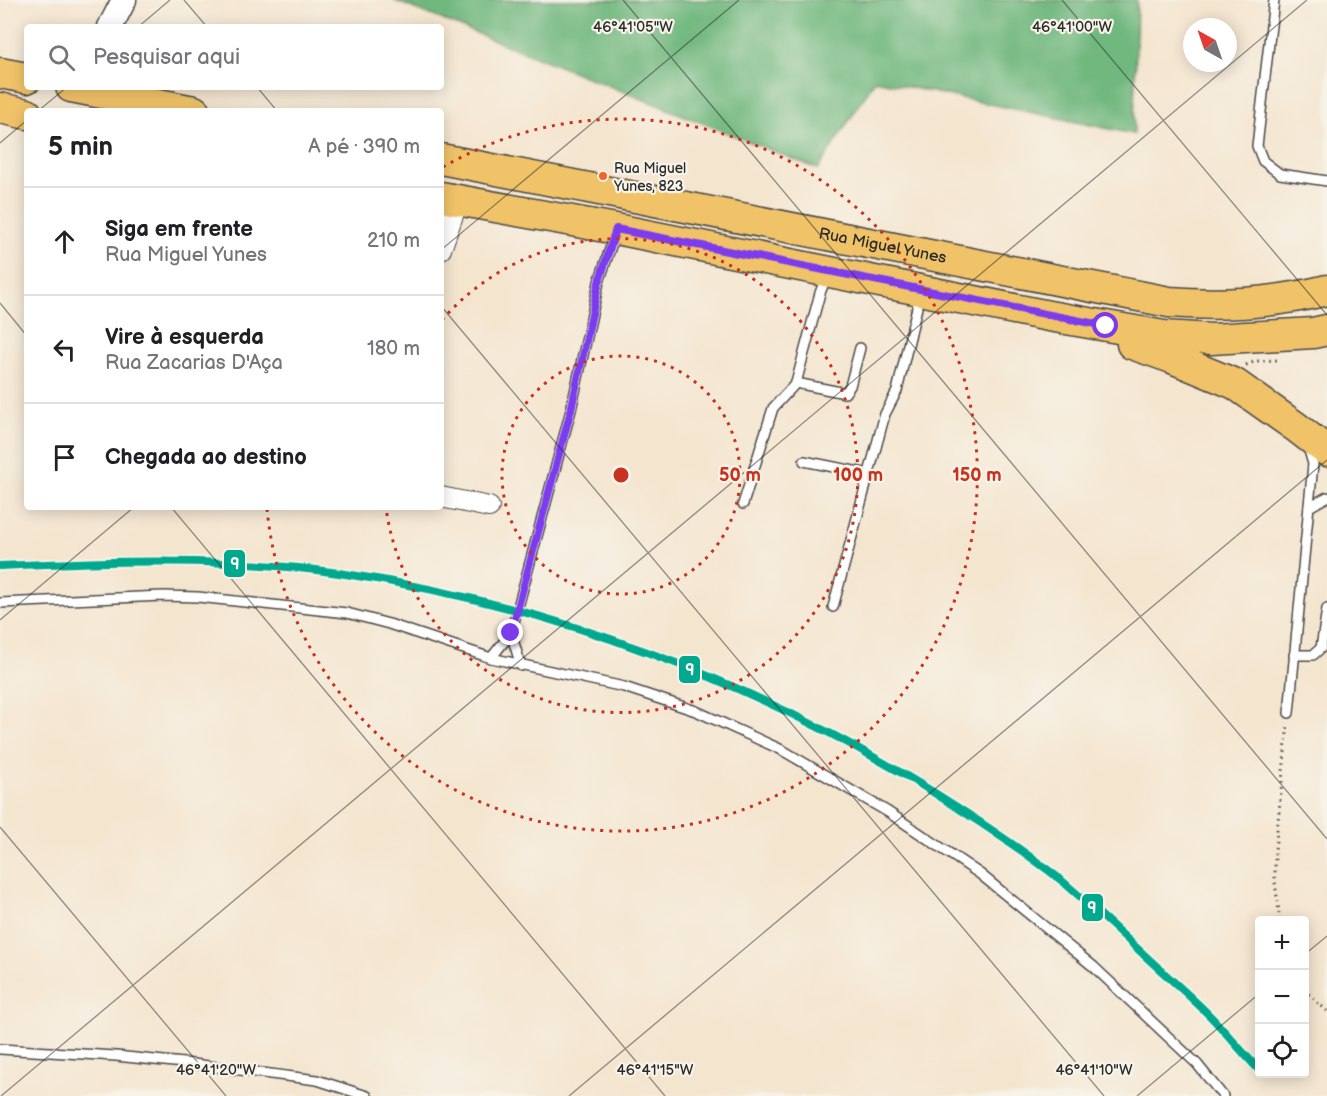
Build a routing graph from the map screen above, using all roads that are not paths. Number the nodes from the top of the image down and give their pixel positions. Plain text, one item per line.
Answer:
1 (124, 0) edge
2 (1274, 0) edge
3 (112, 24) edge
4 (0, 73) edge
5 (24, 77) edge
6 (91, 90) edge
7 (0, 108) edge
8 (179, 108) edge
9 (24, 113) edge
10 (444, 160) edge
11 (1327, 181) edge
12 (559, 182) junction
13 (450, 199) edge
14 (673, 205) junction
15 (488, 206) junction
16 (616, 229) junction
17 (444, 232) edge
18 (829, 271) junction
19 (921, 290) junction
20 (1327, 290) edge
21 (1049, 316) junction
22 (1327, 330) edge
23 (860, 348) dead end
24 (796, 382) junction
25 (1296, 427) junction
26 (1327, 452) edge
27 (804, 461) dead end
28 (869, 474) junction
29 (1327, 497) edge
30 (444, 498) edge
31 (743, 504) dead end
32 (489, 507) dead end
33 (1309, 507) junction
34 (0, 603) edge
35 (833, 607) dead end
36 (1327, 609) edge
37 (511, 633) junction
38 (1294, 655) junction
39 (491, 658) junction
40 (521, 666) junction
41 (1288, 713) dead end
42 (0, 1049) edge
43 (367, 1096) edge
44 (1223, 1096) edge

1 - 3 street
2 - 11 lane
4 - 5 main road
6 - 8 main road
7 - 9 main road
10 - 12 main road, Rua Miguel Yunes
12 - 14 main road, Rua Miguel Yunes
12 - 15 main road
13 - 15 main road
13 - 17 street
14 - 16 main road
14 - 20 main road, Rua Miguel Yunes
15 - 16 main road
16 - 18 main road
16 - 37 lane
18 - 19 main road
18 - 24 lane
19 - 21 main road
19 - 28 lane
21 - 22 main road
21 - 25 main road
23 - 24 lane
24 - 31 lane
25 - 26 main road
25 - 33 lane
27 - 28 lane
28 - 35 lane
29 - 33 lane
30 - 32 street
33 - 38 lane
34 - 39 lane
36 - 38 lane
37 - 39 lane
37 - 40 lane
38 - 41 lane
39 - 40 lane
40 - 44 lane
42 - 43 lane

